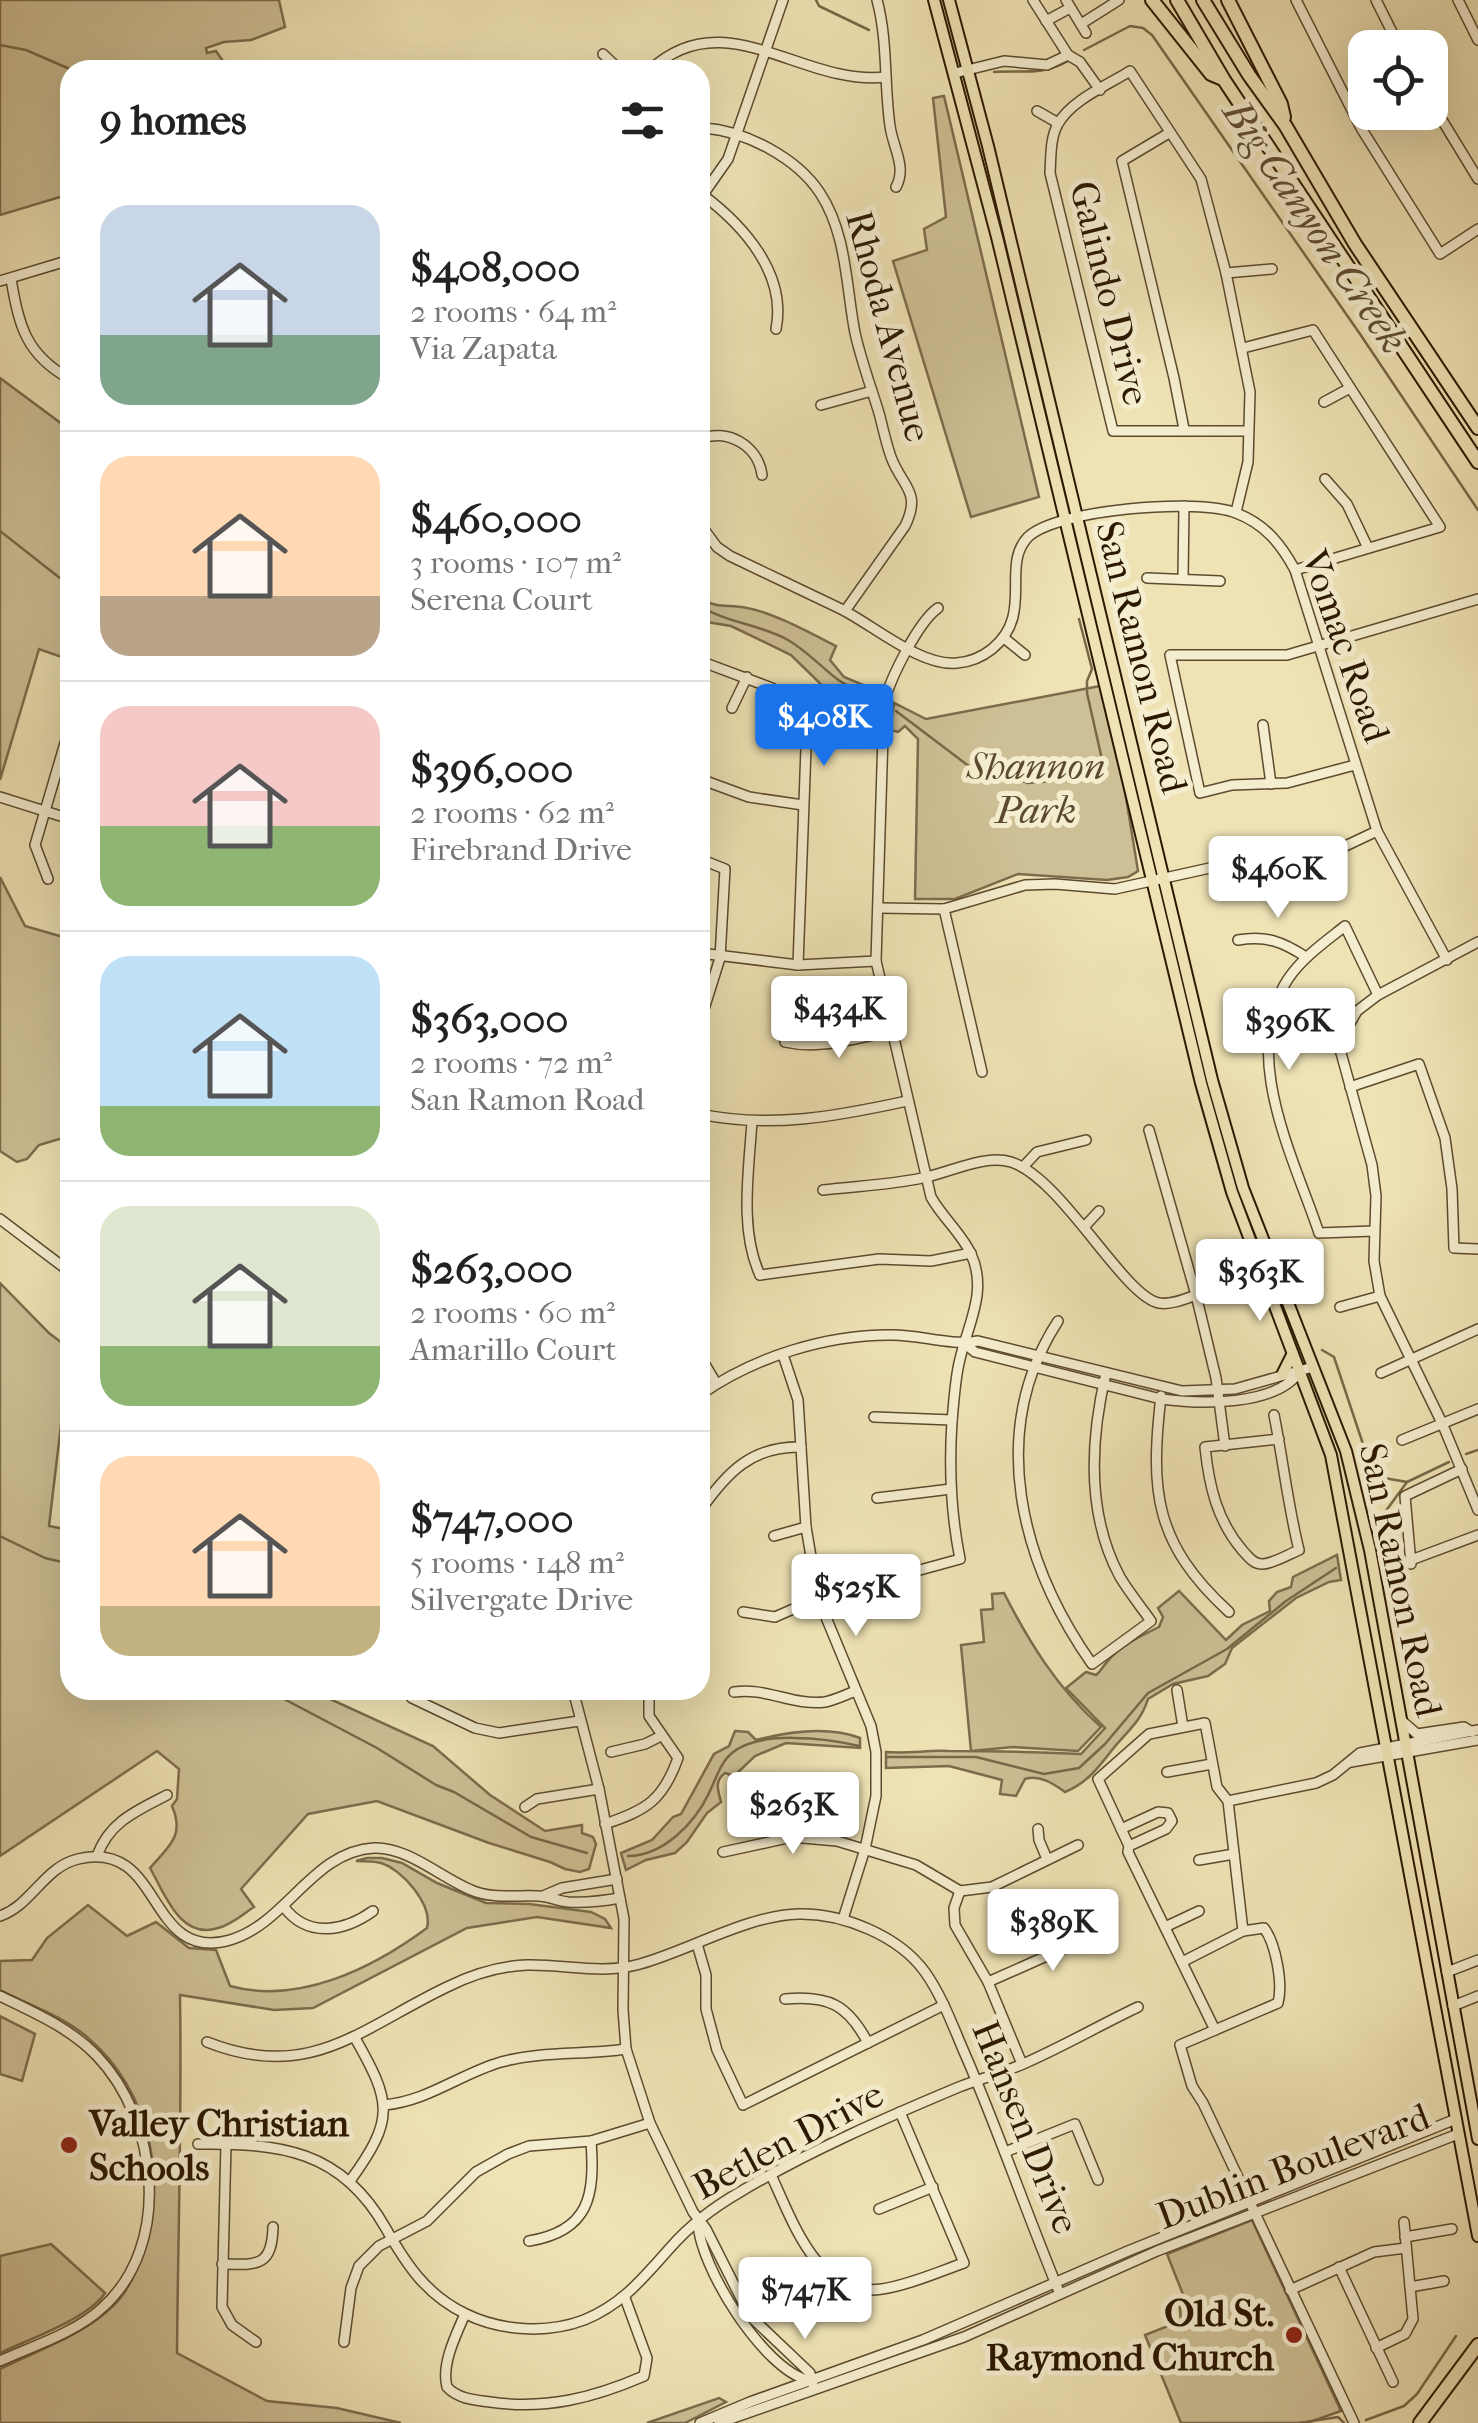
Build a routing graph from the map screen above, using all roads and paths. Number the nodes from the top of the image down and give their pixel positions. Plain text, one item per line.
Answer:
1 (784, 0) edge
2 (878, 0) edge
3 (934, 0) edge
4 (949, 0) edge
5 (1033, 0) edge
6 (1119, 0) edge
7 (1152, 0) edge
8 (1174, 0) edge
9 (1204, 0) edge
10 (1228, 0) edge
11 (1296, 0) edge
12 (1376, 0) edge
13 (1458, 0) edge
14 (1068, 4) edge
15 (1046, 21) junction
16 (1391, 30) edge
17 (1478, 40) edge
18 (767, 51) junction
19 (602, 54) dead end
20 (1068, 55) junction
21 (609, 60) edge
22 (663, 60) edge
23 (968, 70) junction
24 (954, 73) junction
25 (886, 77) junction
26 (1224, 80) junction
27 (1100, 90) junction
28 (1036, 111) dead end
29 (1058, 124) junction
30 (1285, 124) junction
31 (710, 130) edge
32 (1448, 130) edge
33 (1170, 133) junction
34 (738, 137) junction
35 (1478, 179) edge
36 (896, 187) dead end
37 (710, 188) edge
38 (710, 204) edge
39 (1478, 229) edge
40 (60, 263) edge
41 (1272, 268) dead end
42 (1226, 273) junction
43 (6, 280) edge
44 (776, 329) dead end
45 (1244, 348) junction
46 (60, 374) edge
47 (1350, 388) junction
48 (872, 391) junction
49 (1324, 402) dead end
50 (821, 405) dead end
51 (1478, 428) edge
52 (1184, 429) junction
53 (1249, 431) junction
54 (710, 435) edge
55 (1478, 462) edge
56 (762, 475) dead end
57 (1324, 479) dead end
58 (1184, 506) junction
59 (1236, 512) junction
60 (1072, 520) junction
61 (710, 537) edge
62 (1368, 548) junction
63 (1296, 570) junction
64 (1147, 578) dead end
65 (1183, 578) junction
66 (1220, 580) dead end
67 (1478, 599) edge
68 (938, 608) dead end
69 (845, 611) junction
70 (1004, 638) junction
71 (1321, 646) junction
72 (909, 648) junction
73 (1025, 655) dead end
74 (710, 664) edge
75 (746, 677) junction
76 (732, 708) dead end
77 (1263, 725) dead end
78 (60, 760) edge
79 (1356, 765) junction
80 (710, 784) edge
81 (1271, 784) junction
82 (0, 797) edge
83 (804, 806) junction
84 (45, 811) junction
85 (60, 816) edge
86 (1376, 830) junction
87 (710, 863) edge
88 (48, 879) dead end
89 (1159, 881) junction
90 (879, 908) junction
91 (944, 909) junction
92 (1238, 940) dead end
93 (1478, 942) edge
94 (710, 956) edge
95 (1306, 957) junction
96 (720, 958) junction
97 (876, 960) junction
98 (1446, 960) junction
99 (798, 965) junction
100 (710, 990) edge
101 (1378, 995) junction
102 (892, 1031) junction
103 (786, 1042) dead end
104 (982, 1072) dead end
105 (1350, 1087) junction
106 (907, 1101) junction
107 (710, 1116) edge
108 (752, 1122) junction
109 (1149, 1130) dead end
110 (1086, 1140) dead end
111 (1022, 1167) junction
112 (925, 1178) junction
113 (824, 1190) dead end
114 (1100, 1212) dead end
115 (0, 1219) edge
116 (1085, 1226) junction
117 (1374, 1231) junction
118 (1478, 1248) edge
119 (971, 1253) junction
120 (60, 1264) edge
121 (1196, 1295) junction
122 (1380, 1296) junction
123 (1340, 1307) dead end
124 (1058, 1321) dead end
125 (1478, 1330) edge
126 (965, 1344) junction
127 (783, 1354) junction
128 (1292, 1354) junction
129 (1038, 1356) junction
130 (1413, 1359) junction
131 (1034, 1367) junction
132 (1313, 1367) junction
133 (1300, 1371) junction
134 (1381, 1372) dead end
135 (710, 1373) edge
136 (1106, 1374) junction
137 (1282, 1375) junction
138 (716, 1383) junction
139 (1103, 1385) junction
140 (710, 1387) edge
141 (1218, 1391) junction
142 (1161, 1394) junction
143 (1219, 1403) junction
144 (1478, 1409) edge
145 (1274, 1415) dead end
146 (874, 1417) dead end
147 (952, 1420) junction
148 (1442, 1423) junction
149 (1279, 1439) junction
150 (1402, 1440) dead end
151 (1225, 1446) junction
152 (801, 1447) junction
153 (1462, 1470) junction
154 (951, 1489) junction
155 (877, 1498) dead end
156 (710, 1499) edge
157 (1478, 1510) edge
158 (806, 1528) junction
159 (774, 1536) dead end
160 (1478, 1536) edge
161 (818, 1598) junction
162 (743, 1612) dead end
163 (1228, 1612) dead end
164 (856, 1690) junction
165 (1177, 1690) dead end
166 (734, 1692) dead end
167 (416, 1700) edge
168 (575, 1700) edge
169 (649, 1700) edge
170 (1402, 1720) junction
171 (579, 1721) junction
172 (1383, 1724) junction
173 (1183, 1727) junction
174 (1476, 1734) edge
175 (661, 1736) junction
176 (1406, 1750) junction
177 (612, 1752) dead end
178 (1389, 1752) junction
179 (1360, 1753) junction
180 (1351, 1762) junction
181 (1212, 1764) junction
182 (1166, 1772) dead end
183 (598, 1789) junction
184 (785, 1792) dead end
185 (167, 1795) dead end
186 (1228, 1801) junction
187 (525, 1807) dead end
188 (605, 1824) junction
189 (1038, 1829) dead end
190 (1120, 1829) junction
191 (792, 1837) junction
192 (1078, 1845) dead end
193 (1129, 1846) junction
194 (864, 1849) junction
195 (723, 1852) dead end
196 (1234, 1854) junction
197 (97, 1856) junction
198 (1047, 1859) junction
199 (1199, 1860) dead end
200 (616, 1879) junction
201 (960, 1891) junction
202 (543, 1896) junction
203 (620, 1898) junction
204 (284, 1907) junction
205 (373, 1911) dead end
206 (1199, 1911) dead end
207 (0, 1916) edge
208 (843, 1919) junction
209 (1164, 1927) junction
210 (1242, 1931) junction
211 (1103, 1932) dead end
212 (697, 1944) junction
213 (1478, 1960) edge
214 (1182, 1962) junction
215 (624, 1967) junction
216 (1447, 1972) junction
217 (988, 1982) junction
218 (0, 1996) edge
219 (1478, 1996) edge
220 (785, 1999) dead end
221 (944, 2005) junction
222 (1138, 2006) dead end
223 (1453, 2006) junction
224 (1215, 2030) junction
225 (356, 2038) junction
226 (208, 2042) dead end
227 (868, 2043) junction
228 (626, 2048) junction
229 (1022, 2064) junction
230 (976, 2080) junction
231 (384, 2105) junction
232 (1476, 2111) edge
233 (900, 2112) junction
234 (1456, 2118) junction
235 (650, 2123) junction
236 (1477, 2131) edge
237 (1458, 2134) junction
238 (591, 2141) junction
239 (198, 2144) dead end
240 (226, 2144) junction
241 (1004, 2152) junction
242 (771, 2175) junction
243 (1098, 2180) dead end
244 (350, 2181) junction
245 (933, 2188) junction
246 (1250, 2202) junction
247 (879, 2209) dead end
248 (1254, 2213) junction
249 (698, 2221) junction
250 (1404, 2222) dead end
251 (273, 2227) dead end
252 (1452, 2230) dead end
253 (1478, 2236) edge
254 (392, 2240) junction
255 (529, 2242) dead end
256 (1149, 2242) junction
257 (1406, 2243) junction
258 (1130, 2262) junction
259 (222, 2264) junction
260 (1338, 2267) junction
261 (1055, 2281) junction
262 (1444, 2281) dead end
263 (1410, 2287) junction
264 (1290, 2290) junction
265 (1060, 2294) junction
266 (625, 2298) junction
267 (466, 2314) junction
268 (256, 2342) dead end
269 (344, 2342) dead end
270 (1478, 2345) edge
271 (1376, 2348) junction
272 (0, 2361) edge
273 (1392, 2382) dead end
274 (813, 2385) junction
275 (700, 2423) edge
276 (719, 2423) edge
277 (1354, 2423) edge
278 (1420, 2423) edge

1 - 18 street
2 - 25 street
3 - 24 main road, San Ramon Road
4 - 23 main road, San Ramon Road
5 - 15 street
6 - 14 street
7 - 26 highway
8 - 26 highway
9 - 30 highway
10 - 30 highway
11 - 39 street
12 - 16 street
13 - 17 street
14 - 15 street
15 - 20 street
18 - 22 street
18 - 25 street
18 - 34 street
19 - 21 street
20 - 23 street
20 - 27 street
23 - 24 street
23 - 60 main road, San Ramon Road
24 - 60 main road, San Ramon Road
25 - 36 street
26 - 55 highway
27 - 29 street
27 - 33 street
28 - 29 street
29 - 52 street, Galindo Drive
30 - 51 highway
31 - 34 street, Rhoda Avenue
32 - 35 street
33 - 42 street
33 - 52 street
34 - 37 street
34 - 48 street, Rhoda Avenue
38 - 44 street
40 - 43 street
41 - 42 street
42 - 45 street
43 - 46 street
45 - 47 street
45 - 53 street
47 - 49 street
47 - 62 street
48 - 50 street
48 - 69 street, Rhoda Avenue
52 - 53 street, Galindo Drive
53 - 59 street
54 - 56 street
57 - 62 street
58 - 59 street, Vomac Road
58 - 60 street, Vomac Road
58 - 65 street
59 - 63 street, Vomac Road
60 - 70 street, Vomac Road
60 - 89 main road, San Ramon Road
61 - 69 street
62 - 63 street
63 - 71 street, Vomac Road
64 - 65 street
65 - 66 street
67 - 71 street
68 - 72 street
69 - 72 street
70 - 72 street
70 - 73 street
71 - 79 street, Vomac Road
71 - 81 street
72 - 90 street
74 - 75 street
75 - 76 street
75 - 83 street
77 - 81 street
78 - 84 street
79 - 81 street
79 - 86 street, Vomac Road
80 - 83 street
82 - 84 street
83 - 99 street
84 - 85 street
84 - 88 street
86 - 89 street
86 - 98 street, Vomac Road
87 - 96 street
89 - 91 street
89 - 128 main road, San Ramon Road
89 - 132 main road, San Ramon Road
90 - 91 street
90 - 97 street
91 - 104 street
92 - 95 street
93 - 98 street
94 - 96 street
95 - 101 street
95 - 117 street
96 - 99 street
96 - 100 street
97 - 99 street
97 - 102 street
98 - 101 street
101 - 105 street
102 - 103 street
102 - 106 street
105 - 117 street
105 - 118 street
106 - 108 street
106 - 112 street
107 - 108 street
108 - 119 street
109 - 121 street
110 - 111 street
111 - 112 street
111 - 116 street
112 - 113 street
112 - 119 street
114 - 116 street
115 - 120 street
116 - 121 street
117 - 122 street
119 - 126 street
121 - 141 street
122 - 123 street
122 - 130 street
124 - 129 street
125 - 130 street
126 - 127 street
126 - 129 street
126 - 131 street
126 - 147 street
127 - 138 street
127 - 152 street
128 - 133 main road, San Ramon Road
128 - 137 main road
129 - 131 street
129 - 136 street
130 - 134 street
130 - 148 street
131 - 139 street
131 - 139 street
132 - 133 street
132 - 170 main road, San Ramon Road
133 - 137 street
133 - 143 street
133 - 172 main road, San Ramon Road
135 - 138 street
136 - 139 street
136 - 142 street
137 - 141 street
138 - 140 street
139 - 142 street
141 - 142 street
141 - 143 street
142 - 143 street
142 - 163 street
143 - 151 street
144 - 148 street
145 - 149 street
146 - 147 street
147 - 154 street
148 - 150 street
148 - 153 street
149 - 151 street
149 - 151 street
152 - 156 street
152 - 158 street
153 - 157 street
153 - 160 street
154 - 155 street
154 - 161 street
158 - 159 street
158 - 161 street
161 - 162 street
161 - 164 street
164 - 166 street
164 - 194 street
165 - 173 street
167 - 171 street
168 - 171 street
169 - 175 street
170 - 174 street
170 - 176 main road, San Ramon Road
171 - 183 street
172 - 178 main road, San Ramon Road
172 - 179 street
173 - 181 street
173 - 190 street
174 - 176 street
175 - 177 street
175 - 188 street
176 - 178 street
176 - 216 main road, San Ramon Road
178 - 179 street
178 - 180 street
178 - 234 main road, San Ramon Road
179 - 180 street
180 - 186 street
181 - 182 street
181 - 186 street
183 - 187 street
183 - 188 street
184 - 191 street
185 - 197 street
186 - 196 street
188 - 200 street
189 - 198 street
190 - 193 street
190 - 193 street
191 - 194 street
191 - 195 street
192 - 198 street
193 - 209 street
194 - 201 street
194 - 208 street
196 - 199 street
196 - 210 street
197 - 204 street
197 - 207 street
198 - 201 street
200 - 202 street
200 - 203 street
201 - 217 street
202 - 203 street
202 - 204 street
203 - 215 street
204 - 205 street
206 - 209 street
208 - 212 street, Hansen Drive
208 - 221 street, Hansen Drive
209 - 214 street
210 - 214 street
210 - 224 street
211 - 217 street
212 - 215 street, Hansen Drive
212 - 227 street
213 - 216 street
214 - 224 street
215 - 225 street, Hansen Drive
215 - 228 street
216 - 223 main road, San Ramon Road
217 - 229 street
218 - 272 street
219 - 223 street
220 - 227 street
221 - 227 street
221 - 230 street, Hansen Drive
222 - 229 street, Betlen Drive
223 - 232 main road, San Ramon Road
224 - 246 street
225 - 226 street, Hansen Drive
225 - 231 street
228 - 231 street
228 - 235 street
229 - 230 street, Betlen Drive
230 - 233 street, Betlen Drive
230 - 241 street, Hansen Drive
231 - 244 street
232 - 234 main road, Dublin Boulevard
232 - 236 main road, San Ramon Road
233 - 242 street, Betlen Drive
233 - 245 street
234 - 237 main road, San Ramon Road
234 - 246 street, Dublin Boulevard
235 - 238 street
235 - 249 street
236 - 237 main road, Dublin Boulevard
237 - 248 street, Dublin Boulevard
237 - 253 main road, San Ramon Road
238 - 254 street
238 - 255 street
239 - 240 street, Betlen Drive
240 - 244 street, Betlen Drive
240 - 259 street
241 - 243 street
241 - 261 street, Hansen Drive
242 - 245 street
242 - 249 street, Betlen Drive
244 - 254 street, Betlen Drive
245 - 247 street
246 - 248 street
246 - 256 street, Dublin Boulevard
248 - 258 street, Dublin Boulevard
248 - 264 street
249 - 266 street, Betlen Drive
249 - 274 street
250 - 257 street
251 - 259 street
252 - 257 street
254 - 267 street, Betlen Drive
254 - 269 street
256 - 258 street, Dublin Boulevard
256 - 261 street, Dublin Boulevard
257 - 260 street
257 - 263 street
258 - 265 street, Dublin Boulevard
259 - 268 street
260 - 264 street
260 - 271 street
261 - 265 street, Hansen Drive
261 - 274 street, Dublin Boulevard
262 - 263 street
263 - 271 street
264 - 277 street
265 - 274 street, Dublin Boulevard
266 - 267 street, Betlen Drive
266 - 267 street
270 - 278 highway
271 - 273 street
274 - 275 street, Dublin Boulevard
274 - 276 street, Dublin Boulevard

